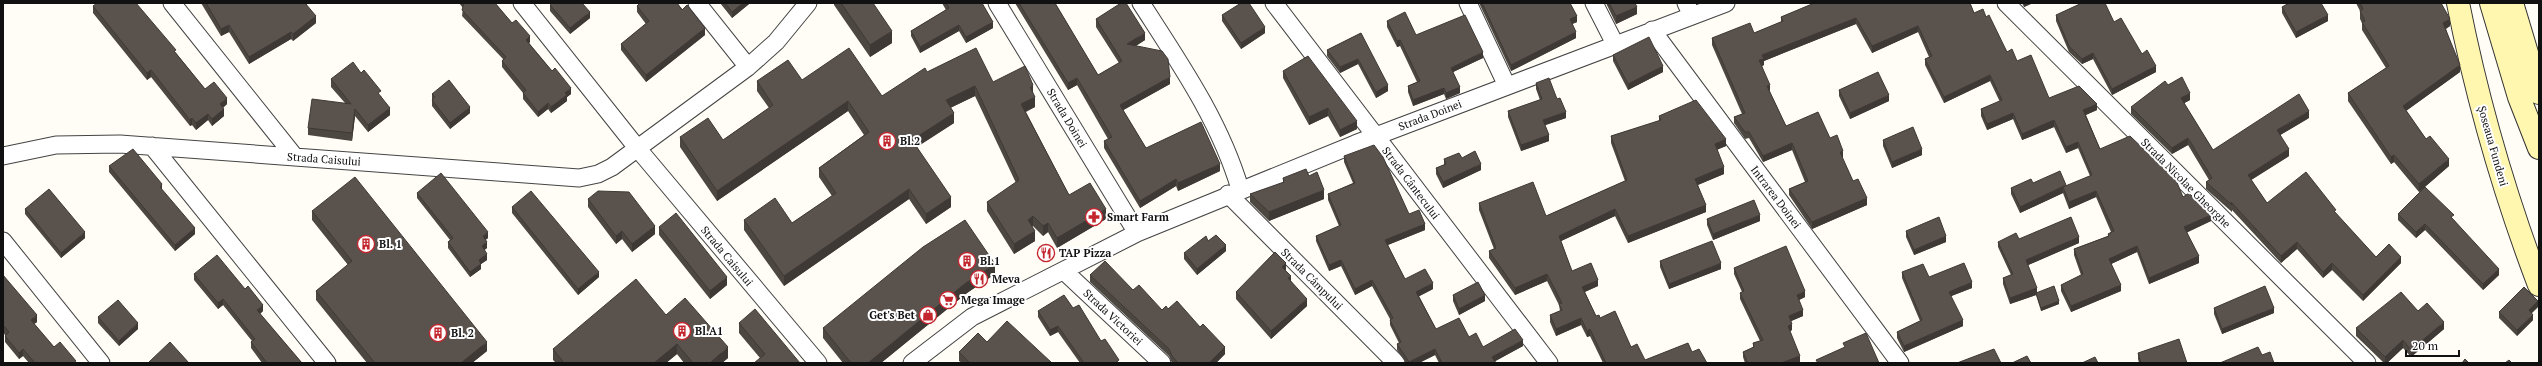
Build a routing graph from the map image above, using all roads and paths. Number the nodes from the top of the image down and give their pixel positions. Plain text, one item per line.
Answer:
1 (172, 3) edge
2 (522, 3) edge
3 (697, 3) edge
4 (808, 3) edge
5 (997, 3) edge
6 (1141, 3) edge
7 (1274, 3) edge
8 (1468, 3) edge
9 (1594, 3) edge
10 (1726, 3) edge
11 (2006, 3) edge
12 (2458, 3) edge
13 (2491, 3) edge
14 (2512, 3) edge
15 (1689, 9) edge
16 (1652, 30) junction
17 (1615, 44) junction
18 (748, 67) junction
19 (1508, 86) junction
20 (2539, 93) edge
21 (1376, 136) junction
22 (152, 146) junction
23 (2539, 148) edge
24 (638, 149) junction
25 (3, 156) edge
26 (295, 157) junction
27 (1234, 192) junction
28 (1136, 234) junction
29 (3, 241) edge
30 (1064, 272) junction
31 (2539, 285) edge
32 (101, 363) edge
33 (327, 363) edge
34 (818, 363) edge
35 (912, 363) edge
36 (1162, 363) edge
37 (1396, 363) edge
38 (1548, 363) edge
39 (1900, 363) edge
40 (2367, 363) edge

1 - 26 street
2 - 24 street, Strada Caisului
3 - 18 street
4 - 18 street
5 - 28 street, Strada Doinei
6 - 27 street
7 - 21 street, Strada Cântecului
8 - 19 street
9 - 17 street
10 - 15 street, Strada Doinei
11 - 40 street, Strada Nicolae Gheorghe
12 - 31 street, Șoseaua Fundeni
13 - 23 street
14 - 20 street
15 - 16 street, Strada Doinei
16 - 17 street, Strada Doinei
16 - 39 street, Intrarea Doinei
17 - 19 street, Strada Doinei
18 - 24 street
19 - 21 street, Strada Doinei
21 - 27 street, Strada Doinei
21 - 38 street, Strada Cântecului
22 - 25 street, Strada Caisului
22 - 26 street, Strada Caisului
22 - 33 street
24 - 26 street, Strada Caisului
24 - 34 street, Strada Caisului
27 - 28 street, Strada Doinei
27 - 37 street, Strada Câmpului
28 - 30 street, Strada Doinei
29 - 32 street
30 - 35 street, Strada Doinei
30 - 36 street, Strada Victoriei

